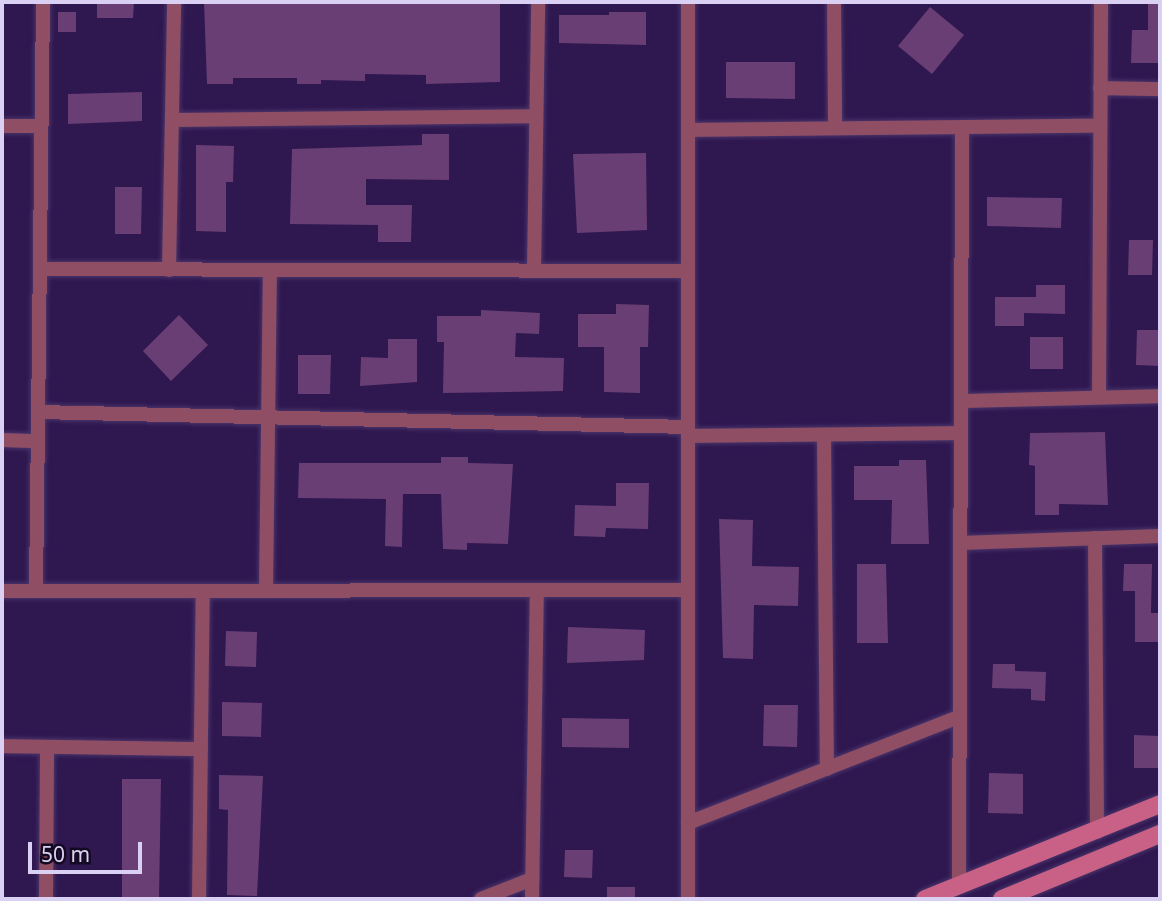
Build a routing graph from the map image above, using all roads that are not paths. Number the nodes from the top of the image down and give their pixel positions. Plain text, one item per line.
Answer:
1 (43, 2) edge
2 (174, 2) edge
3 (538, 2) edge
4 (688, 2) edge
5 (834, 2) edge
6 (1101, 2) edge
7 (1100, 88) junction
8 (1160, 89) edge
9 (537, 116) junction
10 (172, 120) junction
11 (1100, 125) junction
12 (2, 126) edge
13 (41, 126) junction
14 (962, 127) junction
15 (835, 128) junction
16 (688, 130) junction
17 (40, 269) junction
18 (169, 270) junction
19 (270, 270) junction
20 (534, 270) junction
21 (688, 271) junction
22 (1160, 396) edge
23 (1099, 397) junction
24 (961, 401) junction
25 (38, 412) junction
26 (269, 417) junction
27 (688, 431) junction
28 (961, 433) junction
29 (824, 435) junction
30 (2, 440) edge
31 (38, 441) junction
32 (1160, 536) edge
33 (1095, 538) junction
34 (960, 542) junction
35 (537, 590) junction
36 (688, 590) junction
37 (36, 591) junction
38 (203, 591) junction
39 (266, 591) junction
40 (2, 592) edge
41 (959, 718) junction
42 (2, 746) edge
43 (47, 747) junction
44 (201, 749) junction
45 (827, 769) junction
46 (1160, 804) edge
47 (688, 823) junction
48 (1097, 832) junction
49 (1160, 834) edge
50 (532, 879) junction
51 (959, 886) junction
52 (46, 899) edge
53 (199, 899) edge
54 (481, 899) edge
55 (532, 899) edge
56 (688, 899) edge
57 (925, 899) edge
58 (1002, 899) edge

1 - 13 street
2 - 10 street
3 - 9 street
4 - 16 street
5 - 15 street
6 - 7 street
7 - 8 street
7 - 11 street
9 - 10 street
9 - 20 street
10 - 18 street
11 - 14 street
11 - 23 street
12 - 13 street
13 - 17 street
14 - 15 street
14 - 24 street
15 - 16 street
16 - 21 street
17 - 18 street
17 - 25 street
18 - 19 street
19 - 20 street
19 - 26 street
20 - 21 street
21 - 27 street
22 - 23 street
23 - 24 street
24 - 28 street
25 - 26 street
25 - 31 street
26 - 27 street
26 - 39 street
27 - 29 street
27 - 36 street
28 - 29 street
28 - 34 street
29 - 45 street
30 - 31 street
31 - 37 street
32 - 33 street
33 - 34 street
33 - 48 street
34 - 41 street
35 - 36 street
35 - 39 street
35 - 50 street
36 - 47 street
37 - 38 street
37 - 40 street
38 - 39 street
38 - 44 street
41 - 45 street
41 - 51 street
42 - 43 street
43 - 44 street
43 - 52 street
44 - 53 street
45 - 47 street
46 - 48 street
47 - 56 street
48 - 51 street
49 - 58 street
50 - 54 street
50 - 55 street
51 - 57 street

